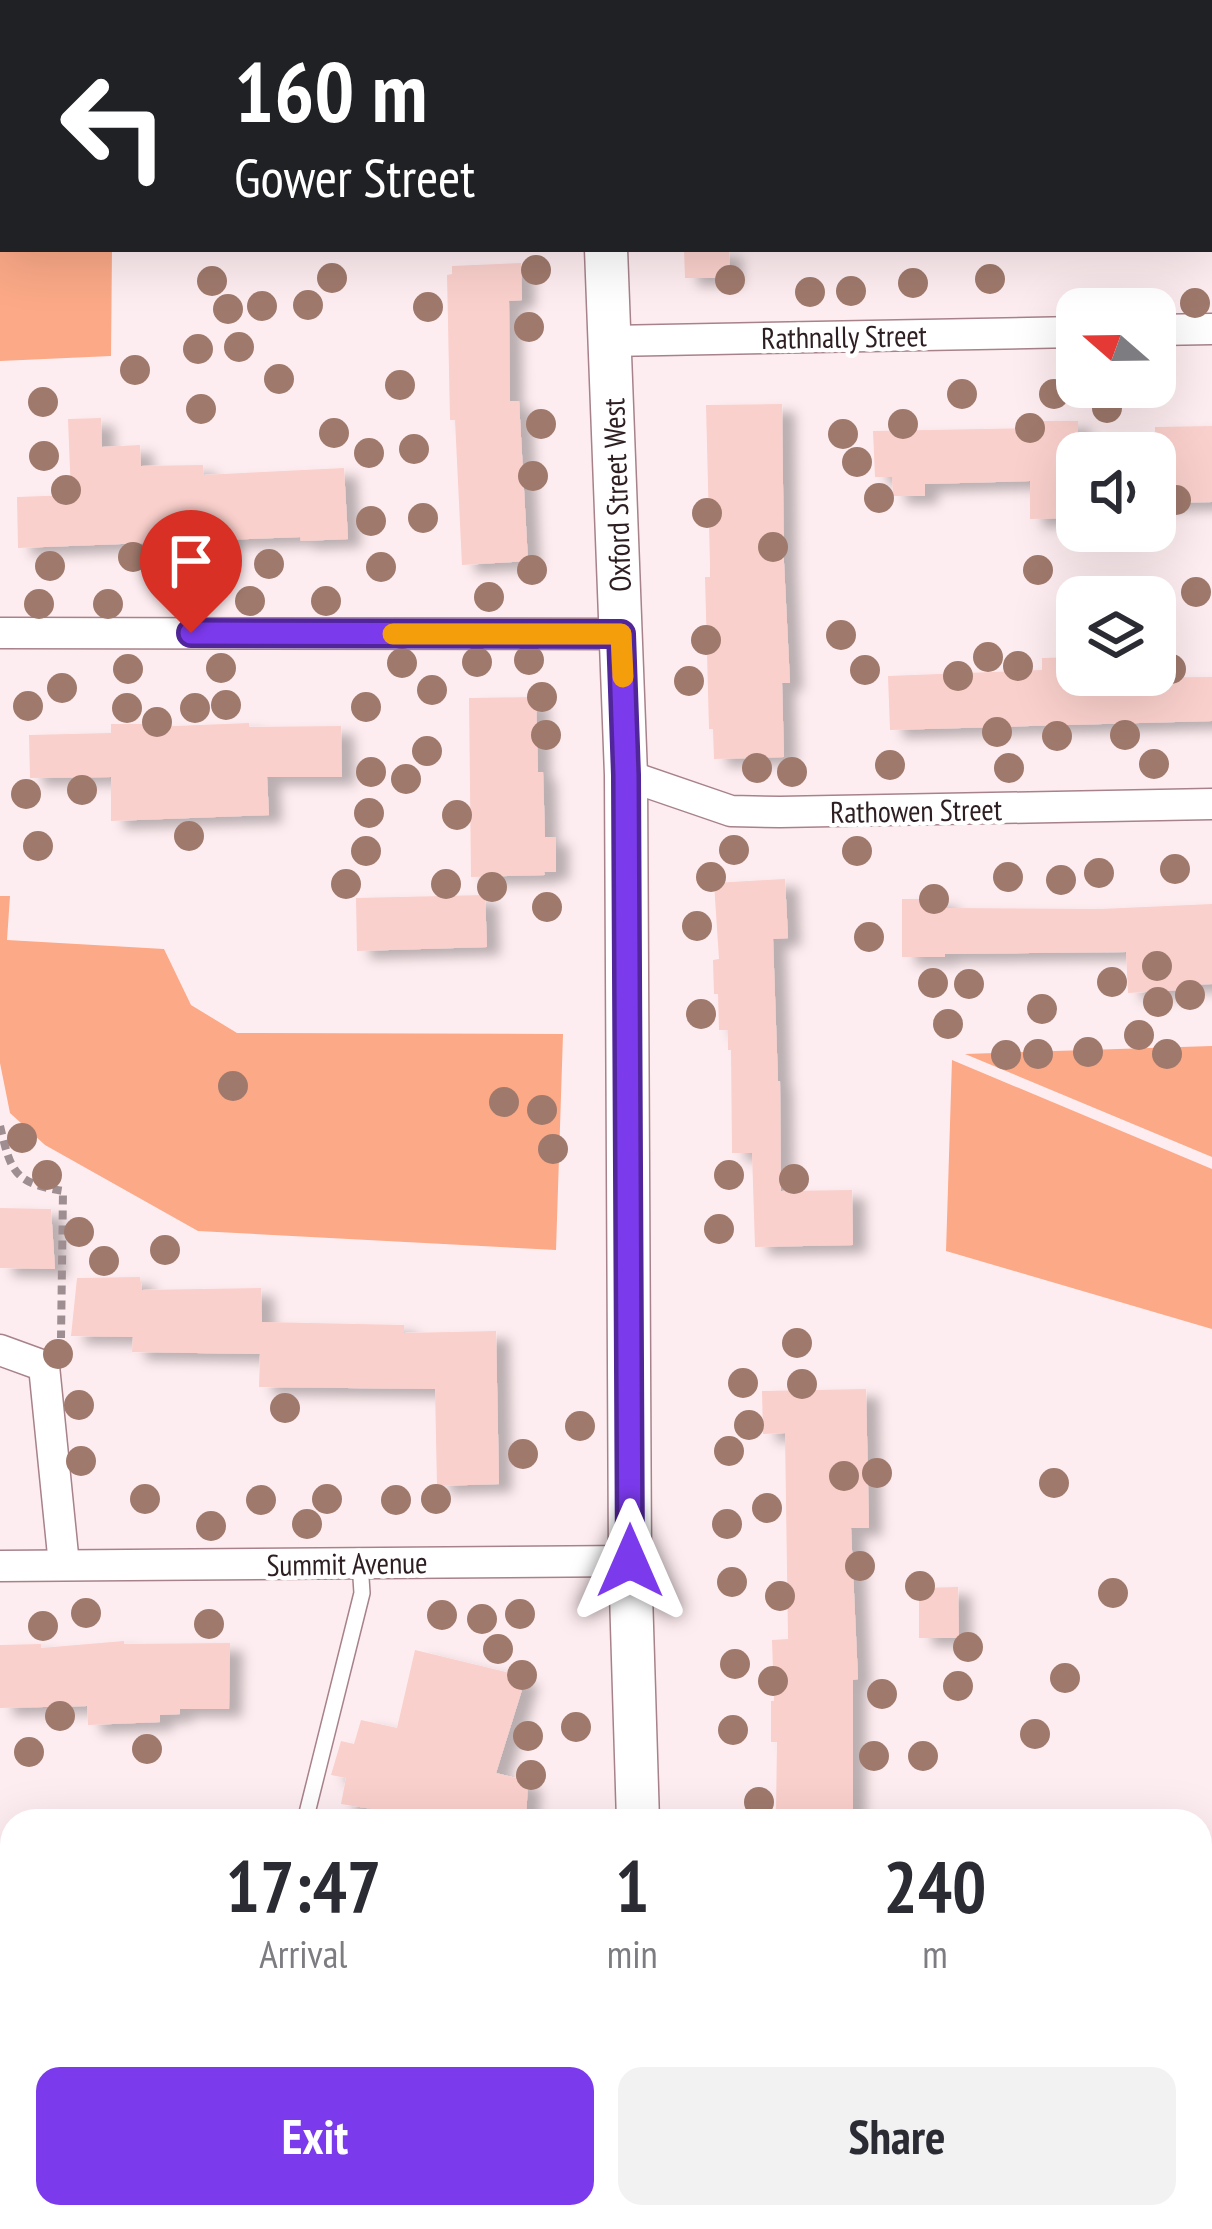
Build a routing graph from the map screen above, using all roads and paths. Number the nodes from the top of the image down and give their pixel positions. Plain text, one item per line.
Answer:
1 (606, 252) edge
2 (1212, 329) edge
3 (1176, 330) edge
4 (1056, 332) edge
5 (611, 341) junction
6 (0, 633) edge
7 (621, 634) junction
8 (626, 775) junction
9 (1212, 804) edge
10 (0, 1126) edge
11 (61, 1348) dead end
12 (0, 1350) edge
13 (630, 1561) junction
14 (360, 1563) junction
15 (64, 1565) junction
16 (0, 1566) edge
17 (308, 1809) edge
18 (638, 1809) edge

1 - 5 main road, Oxford Street West
2 - 3 street
4 - 5 street, Rathnally Street
5 - 7 main road, Oxford Street West
6 - 7 street
7 - 8 main road, Oxford Street West
8 - 9 street, Rathowen Street
8 - 13 main road, Oxford Street West
10 - 11 path
12 - 15 street
13 - 14 street, Summit Avenue
13 - 18 main road, Oxford Street West
14 - 15 street, Summit Avenue
14 - 17 lane
15 - 16 street, Summit Avenue

